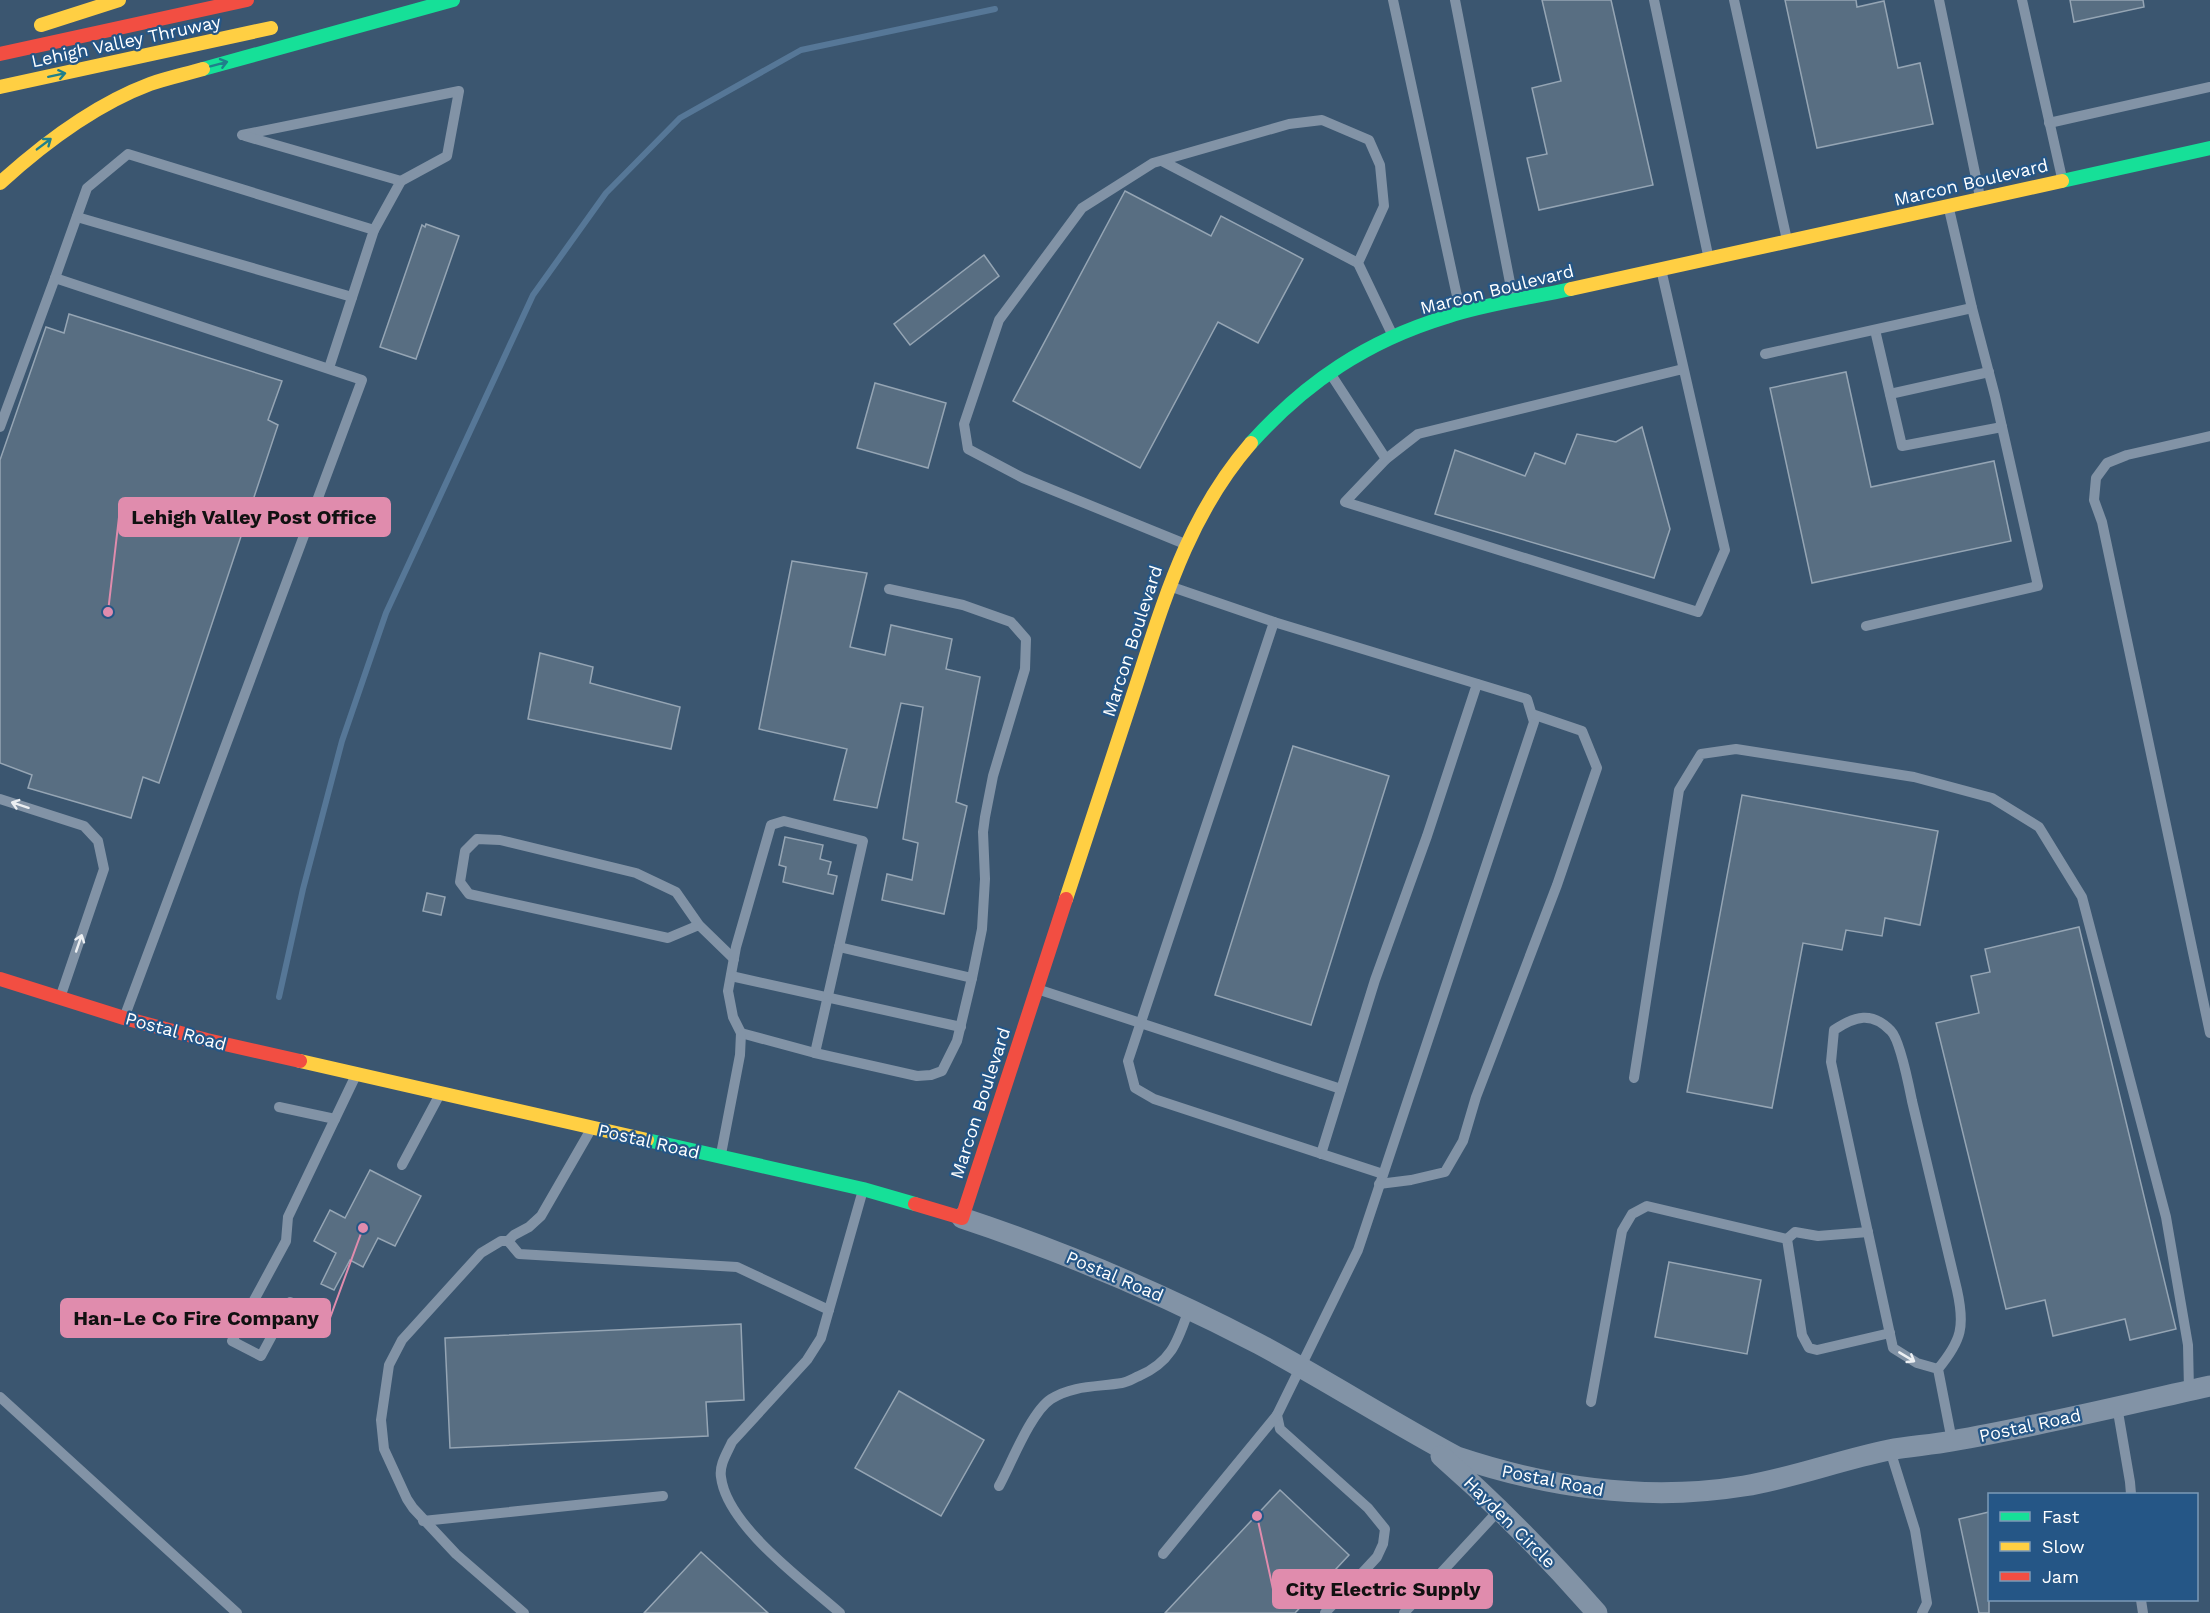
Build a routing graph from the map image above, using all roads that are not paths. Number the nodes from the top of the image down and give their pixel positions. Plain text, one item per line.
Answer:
1 (119, 0) edge
2 (247, 0) edge
3 (453, 0) edge
4 (1393, 0) edge
5 (1455, 0) edge
6 (1654, 0) edge
7 (1734, 0) edge
8 (1939, 0) edge
9 (2022, 0) edge
10 (285, 25) dead end
11 (31, 28) dead end
12 (0, 54) edge
13 (0, 87) edge
14 (2210, 87) edge
15 (2049, 123) junction
16 (2210, 148) edge
17 (1162, 160) junction
18 (2062, 179) junction
19 (401, 181) junction
20 (0, 183) edge
21 (1980, 198) junction
22 (1948, 205) junction
23 (76, 217) junction
24 (374, 230) junction
25 (1787, 241) junction
26 (1708, 258) junction
27 (1358, 263) junction
28 (1661, 269) junction
29 (55, 278) junction
30 (352, 297) junction
31 (1514, 302) junction
32 (1972, 308) junction
33 (1461, 313) junction
34 (1875, 330) junction
35 (1393, 337) junction
36 (1765, 354) dead end
37 (329, 368) junction
38 (1683, 369) junction
39 (1329, 372) junction
40 (1989, 372) junction
41 (1890, 394) junction
42 (2002, 426) junction
43 (0, 427) edge
44 (2210, 436) edge
45 (1386, 459) junction
46 (1185, 544) junction
47 (1168, 586) junction
48 (889, 589) dead end
49 (1274, 622) junction
50 (1866, 626) dead end
51 (1477, 684) junction
52 (1532, 714) junction
53 (0, 799) edge
54 (699, 925) junction
55 (839, 947) junction
56 (734, 959) junction
57 (731, 976) junction
58 (972, 978) junction
59 (0, 979) edge
60 (1036, 989) junction
61 (828, 997) junction
62 (60, 998) junction
63 (124, 1018) junction
64 (1140, 1025) junction
65 (961, 1027) junction
66 (741, 1033) junction
67 (2210, 1033) edge
68 (815, 1053) junction
69 (356, 1075) junction
70 (1634, 1078) dead end
71 (1341, 1089) junction
72 (440, 1094) junction
73 (279, 1107) dead end
74 (335, 1119) junction
75 (592, 1128) junction
76 (1321, 1154) junction
77 (720, 1157) junction
78 (402, 1166) dead end
79 (1381, 1179) junction
80 (863, 1189) junction
81 (962, 1218) junction
82 (1868, 1232) junction
83 (1787, 1239) junction
84 (508, 1241) junction
85 (290, 1302) dead end
86 (1189, 1309) junction
87 (829, 1310) junction
88 (1890, 1333) junction
89 (1300, 1368) junction
90 (1938, 1369) junction
91 (2210, 1386) edge
92 (2189, 1390) junction
93 (0, 1397) edge
94 (1591, 1402) dead end
95 (2117, 1406) junction
96 (1277, 1415) junction
97 (1419, 1437) junction
98 (1952, 1442) junction
99 (1890, 1450) junction
100 (999, 1486) dead end
101 (2131, 1493) edge
102 (663, 1496) dead end
103 (1500, 1509) junction
104 (423, 1521) junction
105 (1163, 1554) dead end
106 (237, 1613) edge
107 (524, 1613) edge
108 (840, 1613) edge
109 (1325, 1613) edge
110 (1404, 1613) edge
111 (1597, 1613) edge
112 (1922, 1613) edge

1 - 11 main road
2 - 12 main road, Lehigh Valley Thruway
20 -> 3 main road
4 - 33 lane
5 - 31 lane
6 - 26 lane
7 - 25 lane
8 - 21 lane
9 - 15 lane
13 -> 10 main road, Lehigh Valley Thruway
14 - 15 lane
15 - 18 lane
16 - 18 main road, Marcon Boulevard
17 - 27 lane
17 - 27 lane
17 - 46 lane
18 - 21 main road, Marcon Boulevard
19 - 19 lane
19 - 24 lane
21 - 22 main road, Marcon Boulevard
22 - 25 main road, Marcon Boulevard
22 - 32 lane
23 - 24 lane
23 - 29 lane
23 - 30 lane
24 - 30 lane
25 - 26 main road, Marcon Boulevard
26 - 28 main road, Marcon Boulevard
27 - 35 lane
28 - 31 main road, Marcon Boulevard
28 - 38 lane
29 - 37 lane
29 - 43 lane
30 - 37 lane
31 - 33 main road, Marcon Boulevard
32 - 34 lane
32 - 40 lane
33 - 35 main road, Marcon Boulevard
34 - 36 lane
34 - 41 lane
35 - 39 main road, Marcon Boulevard
37 - 63 lane
38 - 45 lane
38 - 45 lane
39 - 45 lane
39 - 46 main road, Marcon Boulevard
40 - 41 lane
40 - 42 lane
41 - 42 lane
42 - 50 lane
44 - 67 lane
46 - 47 main road, Marcon Boulevard
47 - 49 lane
47 - 60 main road, Marcon Boulevard
48 - 58 lane
49 - 51 lane
49 - 64 lane
51 - 52 lane
51 - 71 lane
52 - 79 lane
52 - 79 lane
62 -> 53 lane
54 - 54 lane
54 - 56 lane
55 - 56 lane
55 - 58 lane
55 - 61 lane
56 - 57 lane
57 - 61 lane
57 - 66 lane
58 - 65 lane
59 - 62 main road, Postal Road
60 - 64 lane
60 - 81 main road, Marcon Boulevard
61 - 65 lane
61 - 68 lane
62 - 63 main road, Postal Road
63 - 69 main road, Postal Road
64 - 71 lane
64 - 76 lane
65 - 68 lane
66 - 68 lane
66 - 77 lane
69 - 72 main road, Postal Road
69 - 74 lane
70 - 92 lane
71 - 76 lane
72 - 75 main road, Postal Road
72 - 78 lane
73 - 74 lane
74 - 85 lane
75 - 77 main road, Postal Road
75 - 84 lane
76 - 79 lane
77 - 80 main road, Postal Road
79 - 89 lane
80 - 81 main road, Postal Road
80 - 87 lane
81 - 86 street, Postal Road
82 - 83 lane
82 - 88 lane
82 - 90 lane
83 - 88 lane
83 - 94 lane
84 - 87 lane
84 - 104 lane
86 - 89 street, Postal Road
86 - 100 lane
87 - 108 lane
88 -> 90 lane
89 - 96 lane
89 - 97 street, Postal Road
90 - 98 lane
91 - 92 street, Postal Road
92 - 95 street, Postal Road
93 - 106 lane
95 - 98 street, Postal Road
95 - 101 lane
96 - 105 lane
96 - 109 lane
97 - 99 street, Postal Road
97 - 103 street, Hayden Circle
98 - 99 street, Postal Road
99 - 112 lane
102 - 104 lane
103 - 110 lane
103 - 111 street, Hayden Circle
104 - 107 lane

